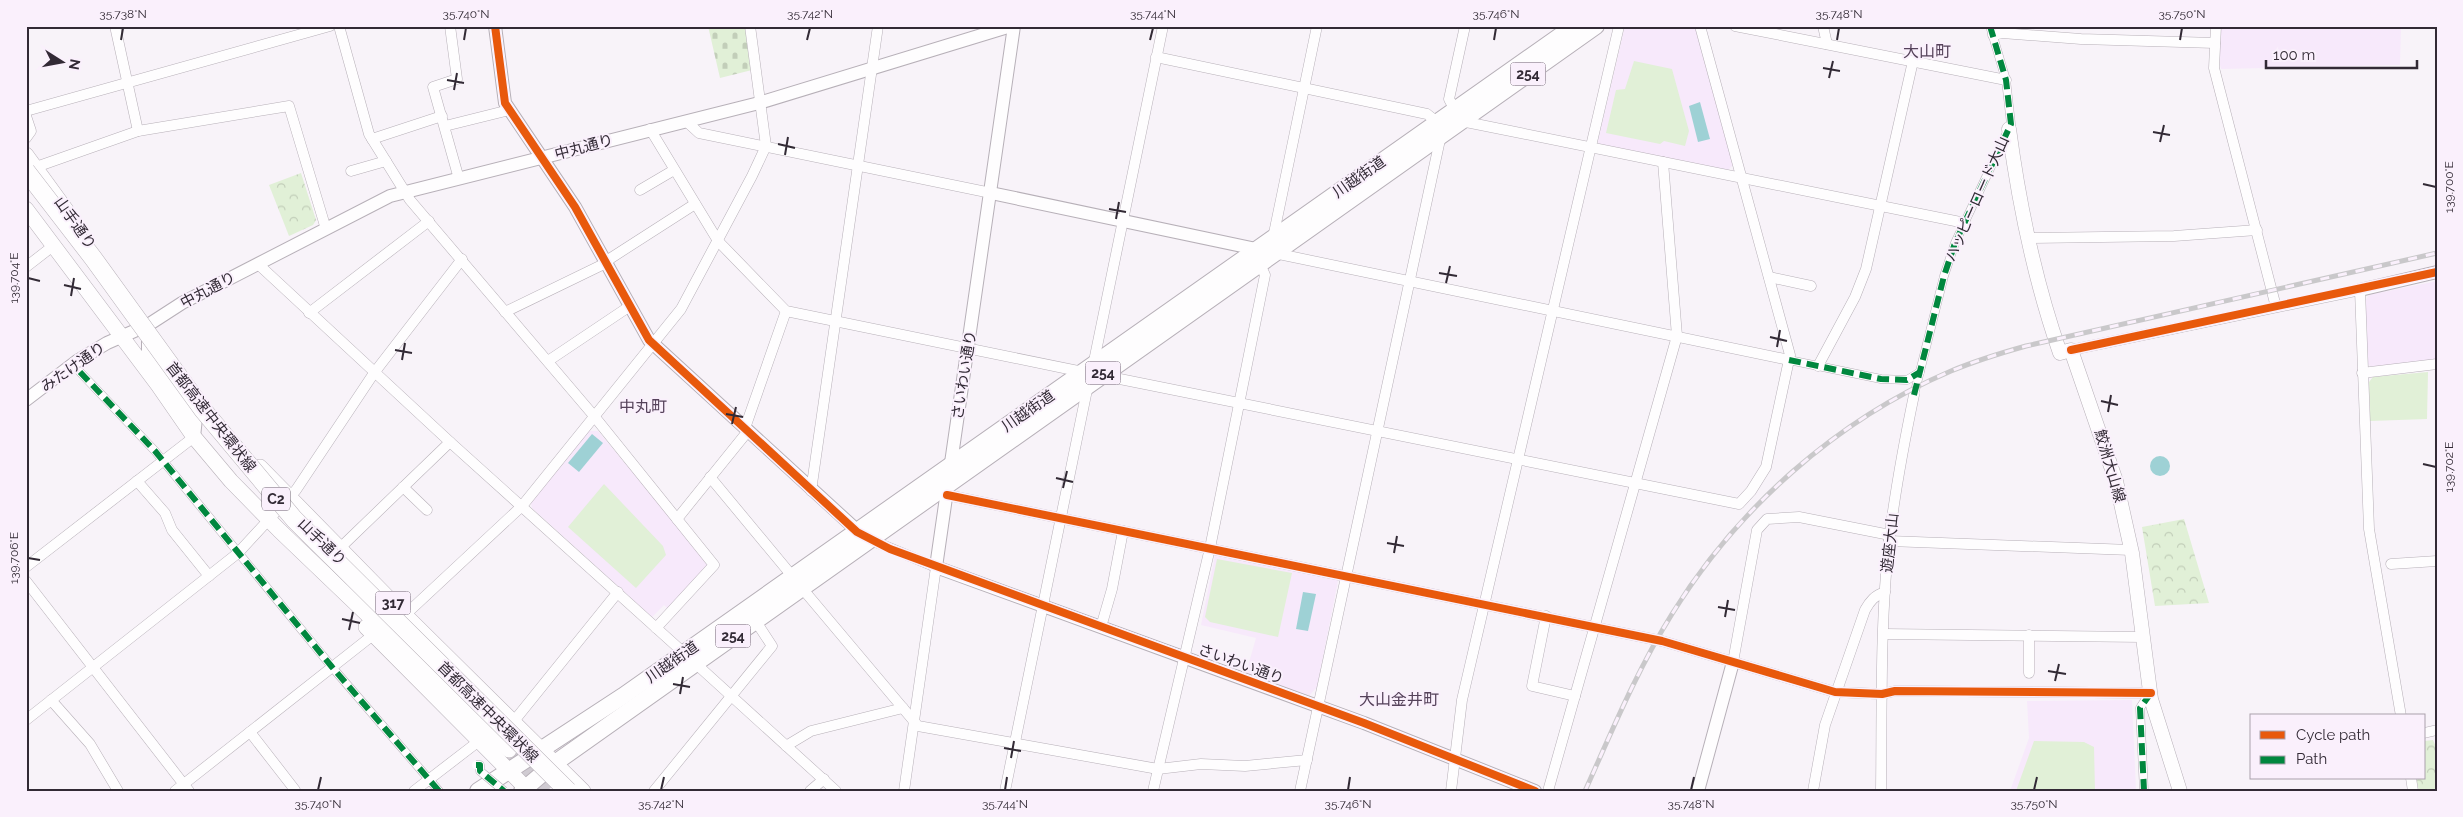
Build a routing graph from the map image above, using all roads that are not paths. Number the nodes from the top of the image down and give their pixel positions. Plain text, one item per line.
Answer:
1 (115, 26) edge
2 (330, 26) edge
3 (339, 26) edge
4 (450, 26) edge
5 (495, 26) edge
6 (750, 26) edge
7 (878, 26) edge
8 (1013, 26) edge
9 (1163, 26) edge
10 (1317, 26) edge
11 (1465, 26) edge
12 (1574, 26) edge
13 (1596, 26) edge
14 (1619, 26) edge
15 (1700, 26) edge
16 (1734, 26) edge
17 (1823, 26) edge
18 (2216, 26) edge
19 (1991, 31) edge
20 (2215, 43) junction
21 (1828, 44) junction
22 (1156, 57) junction
23 (1912, 61) junction
24 (872, 68) junction
25 (2006, 80) junction
26 (126, 83) junction
27 (1304, 88) junction
28 (760, 103) junction
29 (509, 110) junction
30 (26, 111) edge
31 (26, 116) edge
32 (1457, 116) junction
33 (443, 121) junction
34 (686, 121) junction
35 (1439, 129) junction
36 (2009, 129) junction
37 (650, 130) junction
38 (138, 131) junction
39 (26, 138) edge
40 (372, 139) junction
41 (766, 146) junction
42 (1591, 146) junction
43 (26, 155) edge
44 (540, 158) junction
45 (386, 161) junction
46 (1664, 162) junction
47 (858, 165) junction
48 (31, 169) edge
49 (674, 170) junction
50 (350, 172) dead end
51 (460, 178) junction
52 (1742, 178) junction
53 (26, 190) edge
54 (640, 190) dead end
55 (406, 192) junction
56 (991, 193) junction
57 (695, 204) junction
58 (1880, 205) junction
59 (26, 209) edge
60 (1123, 220) junction
61 (429, 221) junction
62 (1965, 223) junction
63 (326, 229) junction
64 (2257, 230) junction
65 (2028, 238) junction
66 (718, 241) junction
67 (53, 246) junction
68 (1266, 251) junction
69 (462, 259) junction
70 (88, 263) dead end
71 (606, 263) junction
72 (258, 264) junction
73 (26, 268) edge
74 (2437, 272) edge
75 (1769, 277) junction
76 (1410, 282) junction
77 (1811, 286) dead end
78 (2360, 290) junction
79 (630, 306) junction
80 (2276, 307) junction
81 (502, 308) junction
82 (786, 311) junction
83 (1552, 311) junction
84 (309, 314) junction
85 (836, 321) junction
86 (148, 326) junction
87 (122, 336) junction
88 (1677, 336) junction
89 (652, 343) junction
90 (969, 348) junction
91 (2071, 350) junction
92 (1789, 360) junction
93 (548, 361) junction
94 (2437, 364) edge
95 (1818, 366) junction
96 (80, 372) dead end
97 (1920, 372) junction
98 (374, 373) junction
99 (2362, 373) junction
100 (1091, 374) junction
101 (181, 380) junction
102 (1914, 395) joint
103 (26, 400) edge
104 (1238, 402) junction
105 (594, 416) junction
106 (746, 430) junction
107 (1377, 431) junction
108 (194, 437) junction
109 (450, 442) junction
110 (162, 460) junction
111 (1519, 460) junction
112 (950, 466) junction
113 (710, 478) junction
114 (137, 480) junction
115 (1637, 484) junction
116 (403, 487) junction
117 (811, 490) junction
118 (947, 490) junction
119 (288, 501) junction
120 (522, 506) junction
121 (427, 510) dead end
122 (1061, 518) junction
123 (677, 519) junction
124 (270, 521) junction
125 (1123, 531) junction
126 (862, 536) junction
127 (1890, 538) junction
128 (340, 548) junction
129 (1210, 548) junction
130 (2131, 550) junction
131 (238, 553) junction
132 (2437, 562) edge
133 (2391, 564) dead end
134 (936, 566) junction
135 (26, 567) edge
136 (209, 576) junction
137 (1346, 576) junction
138 (26, 582) edge
139 (797, 582) junction
140 (618, 592) junction
141 (1885, 592) junction
142 (1486, 604) junction
143 (1043, 606) junction
144 (405, 615) junction
145 (1546, 616) junction
146 (755, 620) junction
147 (1595, 626) junction
148 (1102, 627) junction
149 (656, 628) junction
150 (1884, 634) junction
151 (373, 635) junction
152 (2029, 635) junction
153 (2143, 637) junction
154 (685, 654) junction
155 (1184, 658) junction
156 (1733, 662) junction
157 (93, 667) junction
158 (332, 667) junction
159 (2029, 673) dead end
160 (1835, 692) junction
161 (2151, 693) junction
162 (1882, 694) junction
163 (730, 695) junction
164 (1575, 696) junction
165 (51, 700) junction
166 (1318, 706) junction
167 (903, 708) junction
168 (2401, 714) edge
169 (26, 720) edge
170 (514, 721) junction
171 (914, 722) junction
172 (250, 732) junction
173 (521, 737) tunnel mouth
174 (479, 741) junction
175 (1015, 742) junction
176 (786, 746) junction
177 (509, 750) tunnel mouth
178 (543, 750) junction
179 (1455, 758) junction
180 (1307, 760) junction
181 (556, 762) junction
182 (476, 764) dead end
183 (1158, 769) junction
184 (510, 772) junction
185 (429, 779) junction
186 (824, 779) junction
187 (186, 787) edge
188 (295, 790) edge
189 (526, 790) edge
190 (572, 790) edge
191 (118, 791) edge
192 (175, 791) edge
193 (414, 791) edge
194 (438, 791) edge
195 (478, 791) edge
196 (504, 791) edge
197 (654, 791) edge
198 (810, 791) edge
199 (836, 791) edge
200 (904, 791) edge
201 (1005, 791) edge
202 (1152, 791) edge
203 (1300, 791) edge
204 (1451, 791) edge
205 (1535, 791) edge
206 (1548, 791) edge
207 (1698, 791) edge
208 (1813, 791) edge
209 (1881, 791) edge
210 (2144, 791) edge
211 (2180, 791) edge

1 - 26 street
2 - 26 street
3 - 40 street
4 - 33 street
5 - 29 street
6 - 28 street
7 - 24 street
8 - 24 street, 中丸通り
8 - 56 street, さいわい通り
9 - 22 street
10 - 27 street
11 - 32 street
12 - 32 highway, 川越街道 / 254
13 - 32 highway, 川越街道 / 254
14 - 42 street
15 - 52 street
16 - 21 street
17 - 21 street
18 - 20 street
19 - 20 street
19 - 25 street, ハッピーロード大山
20 - 64 street
21 - 23 street
22 - 27 street
22 - 60 street
23 - 25 street
23 - 58 street
24 - 28 street, 中丸通り
24 - 47 street
25 - 36 street, ハッピーロード大山
26 - 30 street
26 - 38 street
27 - 35 street
27 - 68 street
28 - 34 street, 中丸通り
28 - 41 street
29 - 33 street
29 - 44 street
31 - 39 street
32 - 35 highway, 川越街道 / 254
32 - 42 street
33 - 40 street
33 - 51 street
34 - 37 street, 中丸通り
34 - 41 street
35 - 68 highway, 川越街道 / 254
35 - 76 street
36 - 62 street, ハッピーロード大山
36 - 65 main road
37 - 44 street, 中丸通り
37 - 49 street
38 - 48 street
38 - 63 street
40 - 45 street
41 - 47 street
41 - 66 street
42 - 46 street
42 - 83 street
43 - 48 main road, 山手通り / 317
44 - 51 street, 中丸通り
44 - 71 street
45 - 50 street
45 - 55 street
46 - 52 street
46 - 88 street
47 - 56 street
47 - 85 street
48 - 86 main road, 山手通り / 317
48 - 101 highway, 首都高速中央環状線 / C2, bridge
49 - 54 street
49 - 57 street
51 - 55 street, 中丸通り
52 - 58 street
52 - 75 street
53 - 190 highway, 首都高速中央環状線 / C2, bridge
55 - 61 street
55 - 63 street, 中丸通り
56 - 60 street
56 - 90 street, さいわい通り
57 - 66 street
57 - 71 street
58 - 62 street
58 - 95 street
59 - 67 main road, 山手通り / 317
60 - 68 street
60 - 100 street
61 - 69 street
61 - 84 street
62 - 97 street, ハッピーロード大山
63 - 72 street, 中丸通り
64 - 65 street
64 - 80 street
65 - 91 main road
66 - 82 street
66 - 89 street
67 - 73 street
67 - 87 main road, 山手通り / 317
68 - 76 street
68 - 100 highway, 川越街道 / 254
68 - 104 street
69 - 81 street
69 - 98 street
70 - 101 highway, bridge
71 - 79 street
71 - 81 street
72 - 84 street
72 - 86 street, 中丸通り
74 - 78 street
75 - 77 street
75 - 92 street
76 - 83 street
76 - 107 street
78 - 80 street
78 - 99 street
79 - 89 street
79 - 93 street
80 - 91 street
81 - 93 street
82 - 85 street
82 - 106 street
83 - 88 street
83 - 111 street
84 - 98 street
85 - 90 street
85 - 117 street
86 - 87 street, 中丸通り
86 - 108 street
86 - 119 main road, 山手通り / 317
87 - 103 street, みたけ通り
87 - 108 main road, 山手通り / 317
88 - 92 street
88 - 115 street
89 - 105 street
89 - 106 street
90 - 100 street
90 - 112 street, さいわい通り
91 - 130 main road, 鮫洲大山線
92 - 95 street
92 - 115 street
93 - 105 street
94 - 99 street
95 - 97 street
96 - 110 street
97 - 102 street, ハッピーロード大山
98 - 109 street
98 - 119 street
99 - 168 street
100 - 104 street
100 - 112 highway, 川越街道 / 254
100 - 118 highway, 川越街道 / 254
100 - 122 street
101 - 190 highway, 首都高速中央環状線 / C2, bridge
102 - 127 street, 遊座大山
104 - 107 street
104 - 129 street
105 - 120 street
105 - 123 street
106 - 113 street
106 - 117 street
107 - 111 street
107 - 137 street
108 - 110 street
108 - 124 main road, 山手通り / 317
109 - 116 street
109 - 120 street
110 - 114 street
110 - 131 street
111 - 115 street
111 - 142 street
112 - 118 street, さいわい通り
112 - 126 highway, 川越街道 / 254
113 - 123 street
113 - 139 street
114 - 135 street
114 - 136 street
115 - 147 street
116 - 121 street
116 - 128 street
117 - 126 street
118 - 122 street
118 - 126 highway, 川越街道 / 254
118 - 134 street, さいわい通り
119 - 124 street
119 - 128 main road, 317
119 - 173 main road, 山手通り / 317
120 - 140 street
120 - 144 street
122 - 125 street
122 - 143 street
123 - 149 street
124 - 131 street
124 - 151 main road, 317
124 - 177 main road, 山手通り / 317
125 - 129 street
125 - 148 street
126 - 134 street
126 - 139 highway, 川越街道 / 254
127 - 130 street
127 - 141 street, 遊座大山
127 - 156 street
128 - 144 main road, 317
129 - 137 street
129 - 155 street
130 - 153 main road, 鮫洲大山線
131 - 136 street
131 - 158 street
132 - 133 street
134 - 143 street, さいわい通り
134 - 171 street
136 - 157 street
137 - 142 street
137 - 166 street
138 - 157 street
139 - 146 highway, 川越街道 / 254
139 - 154 highway, 川越街道 / 254
139 - 167 street
140 - 149 street
140 - 170 street
141 - 150 street, 遊座大山
141 - 160 street
142 - 145 street
142 - 179 street
143 - 148 street, さいわい通り
143 - 175 street
144 - 170 main road, 317
145 - 147 street
145 - 164 street
146 - 154 highway, 川越街道 / 254
146 - 163 street
147 - 156 street
147 - 164 street
148 - 155 street, さいわい通り
149 - 154 street
150 - 152 street
150 - 162 street, 遊座大山
151 - 158 street
151 - 174 main road, 317
152 - 153 street
152 - 159 street
153 - 161 main road, 鮫洲大山線
154 - 163 street
154 - 178 highway, 川越街道 / 254
154 - 181 highway, 川越街道 / 254
155 - 166 street, さいわい通り
155 - 183 street
156 - 160 street
156 - 207 street
157 - 165 street
157 - 187 street
158 - 172 street
158 - 185 street
160 - 162 street
160 - 208 street
161 - 162 street
161 - 210 street
161 - 211 main road, 鮫洲大山線
162 - 209 street, 遊座大山
163 - 176 street
163 - 197 street
164 - 206 street
165 - 169 street
165 - 191 street
166 - 179 street, さいわい通り
166 - 180 street
167 - 171 street
167 - 176 street
170 - 178 main road, 317
171 - 175 street
171 - 200 street
172 - 187 street
172 - 188 street
174 - 184 main road, 317
174 - 185 street
175 - 183 street
175 - 201 street
176 - 186 street
178 - 181 main road, 317
178 - 184 highway, 川越街道 / 254
179 - 204 street
179 - 205 street, さいわい通り
180 - 183 street
180 - 203 street
181 - 189 highway, 川越街道 / 254
181 - 190 main road, 317
182 - 196 street, bridge
183 - 202 street
184 - 189 main road, 317
184 - 195 highway, 川越街道 / 254
185 - 193 street
185 - 194 street
186 - 198 street
186 - 199 street
187 - 192 street

